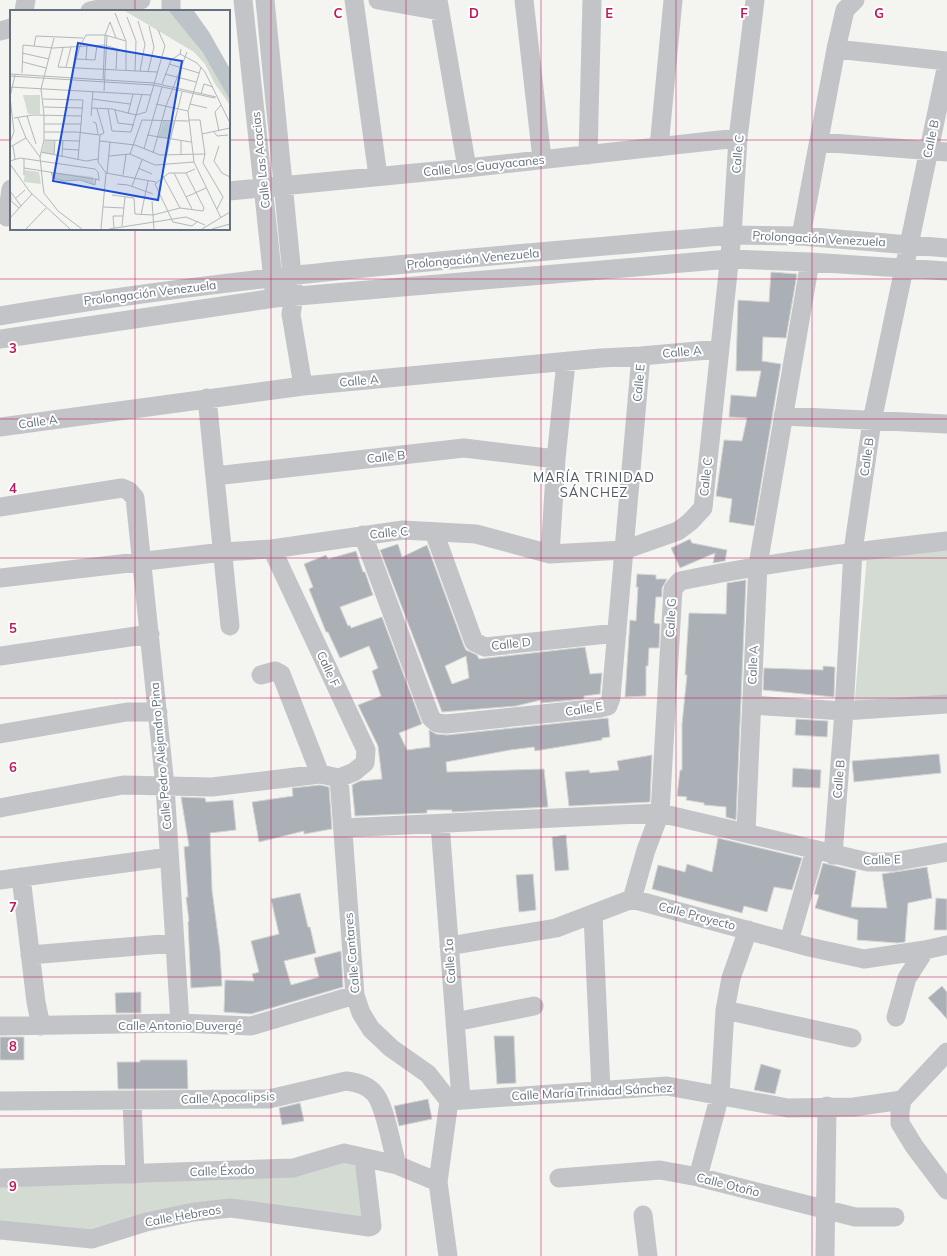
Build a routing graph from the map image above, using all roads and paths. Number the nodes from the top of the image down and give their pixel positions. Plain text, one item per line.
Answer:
1 (26, 0) edge
2 (141, 0) edge
3 (243, 0) edge
4 (265, 0) edge
5 (354, 0) edge
6 (378, 0) edge
7 (524, 0) edge
8 (592, 0) edge
9 (673, 0) edge
10 (755, 0) edge
11 (855, 0) edge
12 (439, 5) edge
13 (24, 10) edge
14 (95, 10) edge
15 (10, 28) edge
16 (0, 31) edge
17 (836, 49) junction
18 (947, 61) edge
19 (947, 64) edge
20 (738, 138) junction
21 (819, 142) junction
22 (660, 147) junction
23 (938, 152) edge
24 (588, 155) junction
25 (542, 159) junction
26 (467, 168) junction
27 (378, 176) junction
28 (283, 186) junction
29 (264, 187) junction
30 (230, 191) edge
31 (10, 195) edge
32 (6, 217) edge
33 (732, 235) junction
34 (801, 236) junction
35 (908, 245) junction
36 (947, 248) edge
37 (729, 259) junction
38 (810, 262) junction
39 (904, 267) junction
40 (947, 271) edge
41 (292, 275) junction
42 (273, 277) junction
43 (275, 298) junction
44 (292, 305) junction
45 (0, 316) edge
46 (0, 339) edge
47 (720, 349) junction
48 (642, 356) junction
49 (566, 362) junction
50 (303, 386) junction
51 (207, 398) junction
52 (783, 416) junction
53 (872, 421) junction
54 (947, 424) edge
55 (0, 428) edge
56 (556, 459) junction
57 (215, 476) junction
58 (0, 507) edge
59 (434, 532) junction
60 (363, 535) junction
61 (947, 541) edge
62 (272, 549) junction
63 (624, 550) junction
64 (853, 551) junction
65 (223, 552) junction
66 (550, 554) junction
67 (142, 563) junction
68 (758, 565) junction
69 (0, 578) edge
70 (230, 626) dead end
71 (617, 633) junction
72 (150, 634) junction
73 (0, 656) edge
74 (261, 675) dead end
75 (947, 704) edge
76 (752, 705) junction
77 (844, 711) junction
78 (158, 712) junction
79 (0, 734) edge
80 (320, 774) junction
81 (339, 778) junction
82 (165, 786) junction
83 (0, 808) edge
84 (660, 813) junction
85 (440, 824) junction
86 (343, 828) junction
87 (746, 832) junction
88 (947, 852) edge
89 (824, 853) junction
90 (169, 857) junction
91 (21, 876) junction
92 (0, 880) edge
93 (632, 899) junction
94 (593, 915) junction
95 (748, 930) junction
96 (789, 941) junction
97 (174, 943) junction
98 (947, 945) edge
99 (449, 946) junction
100 (925, 950) junction
101 (30, 955) junction
102 (355, 995) junction
103 (534, 1006) dead end
104 (724, 1010) junction
105 (896, 1017) dead end
106 (455, 1022) junction
107 (180, 1023) junction
108 (0, 1026) edge
109 (41, 1026) junction
110 (852, 1038) dead end
111 (947, 1052) edge
112 (601, 1090) junction
113 (720, 1095) junction
114 (132, 1100) junction
115 (455, 1100) junction
116 (902, 1100) junction
117 (0, 1101) edge
118 (827, 1106) junction
119 (364, 1158) junction
120 (397, 1165) junction
121 (135, 1174) junction
122 (698, 1177) junction
123 (0, 1178) edge
124 (559, 1178) dead end
125 (438, 1182) junction
126 (947, 1190) edge
127 (826, 1209) junction
128 (643, 1216) dead end
129 (895, 1217) dead end
130 (0, 1230) edge
131 (448, 1256) edge
132 (648, 1256) edge
133 (825, 1256) edge

1 - 13 street
2 - 14 street
3 - 29 street, Calle Las Acacias
4 - 28 street, Calle Las Acacias
5 - 27 street
6 - 12 street
7 - 25 street
8 - 24 street
9 - 22 street
10 - 20 street, Calle C
11 - 17 street
12 - 26 street
15 - 16 street
17 - 18 street
17 - 21 street
19 - 23 street, Calle B
20 - 22 street, Calle Los Guayacanes
20 - 33 street, Calle C
21 - 23 street
21 - 34 street
22 - 24 street, Calle Los Guayacanes
23 - 35 street, Calle B
24 - 25 street, Calle Los Guayacanes
25 - 26 street, Calle Los Guayacanes
26 - 27 street, Calle Los Guayacanes
27 - 28 street, Calle Los Guayacanes
28 - 29 street, Calle Los Guayacanes
28 - 41 street, Calle Las Acacias
29 - 30 street, Calle Los Guayacanes
29 - 42 street, Calle Las Acacias
31 - 32 street
33 - 34 street, Prolongación Venezuela
33 - 37 street, Calle C
33 - 41 street, Prolongación Venezuela
34 - 35 street, Prolongación Venezuela
35 - 36 street, Prolongación Venezuela
35 - 39 street, Calle B
37 - 38 street, Prolongación Venezuela
37 - 44 street, Prolongación Venezuela
37 - 47 street, Calle C
38 - 39 street, Prolongación Venezuela
38 - 52 street, Calle A
39 - 40 street, Prolongación Venezuela
39 - 53 street, Calle B
41 - 42 street, Prolongación Venezuela
41 - 44 street, Calle Las Acacias
42 - 43 street, Calle Las Acacias
42 - 45 street, Prolongación Venezuela
43 - 44 street, Prolongación Venezuela
43 - 46 street, Prolongación Venezuela
44 - 50 street, Calle Las Acacias
47 - 48 street, Calle A
47 - 63 street, Calle C
48 - 49 street, Calle A
48 - 63 street, Calle E
49 - 50 street, Calle A
49 - 56 street
50 - 51 street, Calle A
51 - 55 street, Calle A
51 - 57 street
52 - 53 street
52 - 68 street, Calle A
53 - 54 street
53 - 64 street, Calle B
56 - 57 street, Calle B
56 - 66 street
57 - 65 street
58 - 67 street, Calle Pedro Alejandro Pina
59 - 60 street, Calle C
59 - 66 street, Calle C
59 - 71 street, Calle D
60 - 62 street, Calle C
60 - 71 street, Calle E
61 - 64 street, Calle G
62 - 65 street, Calle C
62 - 81 street, Calle F
63 - 66 street, Calle C
63 - 71 street, Calle E
64 - 68 street, Calle G
64 - 77 street, Calle B
65 - 67 street, Calle C
65 - 70 street
67 - 69 street, Calle C
67 - 72 street, Calle Pedro Alejandro Pina
68 - 76 street, Calle A
68 - 84 street, Calle G
72 - 73 street
72 - 78 street, Calle Pedro Alejandro Pina
74 - 80 street
75 - 77 street
76 - 77 street
76 - 87 street, Calle A
77 - 89 street, Calle B
78 - 79 street
78 - 82 street, Calle Pedro Alejandro Pina
80 - 81 street
80 - 82 street
81 - 86 street, Calle Cantares
82 - 83 street
82 - 90 street, Calle Pedro Alejandro Pina
84 - 85 street, Calle E
84 - 87 street, Calle E
84 - 93 street, Calle G
85 - 86 street, Calle E
85 - 99 street, Calle 1a
86 - 102 street, Calle Cantares
87 - 89 street, Calle E
88 - 89 street, Calle E
89 - 96 street, Calle B
90 - 91 street
90 - 97 street, Calle Pedro Alejandro Pina
91 - 92 street
91 - 101 street
93 - 94 street
93 - 95 street, Calle Proyecto
94 - 99 street
94 - 112 street
95 - 96 street, Calle Proyecto
95 - 104 street
96 - 100 street, Calle Proyecto
97 - 101 street
97 - 107 street, Calle Pedro Alejandro Pina
98 - 100 street, Calle Proyecto
99 - 106 street, Calle 1a
100 - 105 street
101 - 109 street
102 - 107 street, Calle Antonio Duvergé
102 - 115 street, Calle Cantares
103 - 106 street
104 - 110 street
104 - 113 street
106 - 115 street, Calle 1a
107 - 109 street, Calle Antonio Duvergé
108 - 109 street, Calle Antonio Duvergé
111 - 116 street
112 - 113 street, Calle María Trinidad Sánchez
112 - 115 street, Calle María Trinidad Sánchez
113 - 118 street, Calle María Trinidad Sánchez
113 - 122 street
114 - 117 street, Calle Apocalipsis
114 - 120 street, Calle Apocalipsis
114 - 121 street
115 - 125 street
116 - 118 street, Calle María Trinidad Sánchez
116 - 126 street
118 - 127 street
119 - 120 street, Calle Éxodo
119 - 121 street, Calle Éxodo
119 - 130 street, Calle Hebreos
120 - 125 street, Calle Éxodo
121 - 123 street, Calle Éxodo
122 - 124 street, Calle Otoño
122 - 127 street, Calle Otoño
125 - 131 street
127 - 129 street, Calle Otoño
127 - 133 street
128 - 132 street

